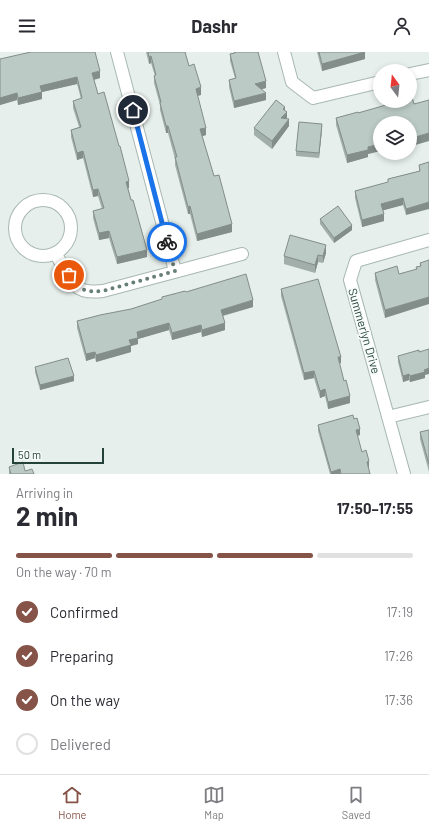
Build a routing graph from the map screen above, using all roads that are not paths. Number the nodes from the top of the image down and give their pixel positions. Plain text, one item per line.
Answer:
1 (118, 52) edge
2 (284, 52) edge
3 (429, 70) edge
4 (417, 73) edge
5 (373, 84) edge
6 (429, 240) edge
7 (55, 253) junction
8 (242, 254) dead end
9 (175, 271) junction
10 (429, 407) edge
11 (388, 417) junction
12 (404, 474) edge

1 - 9 street
2 - 5 street
3 - 4 street
6 - 11 street, Summerlyn Drive
7 - 7 street
7 - 9 street
8 - 9 street
10 - 11 street
11 - 12 street, Summerlyn Drive

